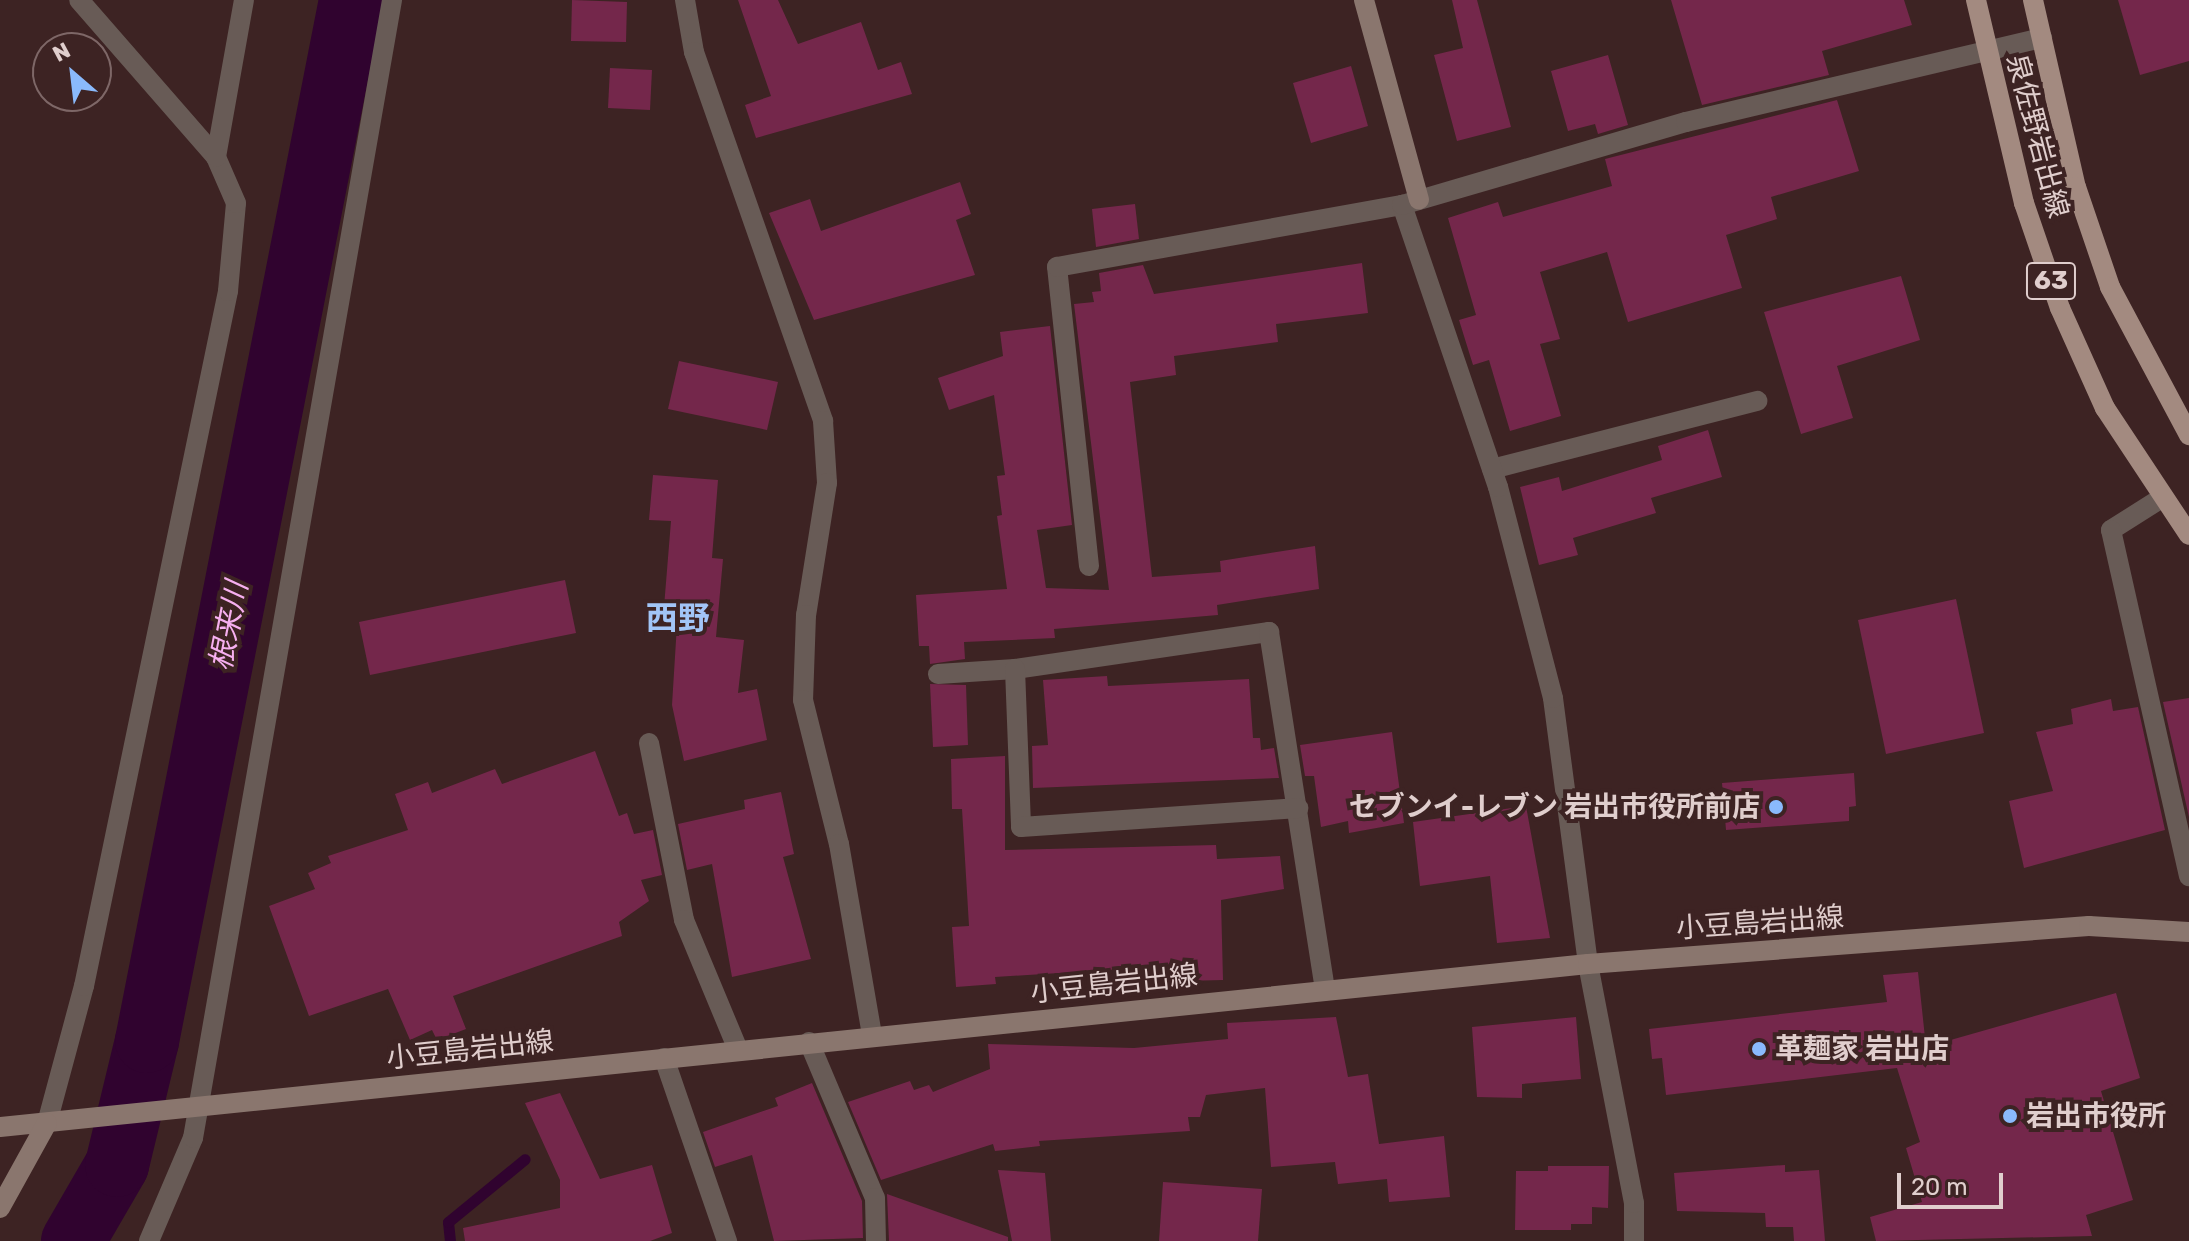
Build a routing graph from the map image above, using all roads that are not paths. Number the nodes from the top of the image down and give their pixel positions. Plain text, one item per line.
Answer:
1 (79, 0) edge
2 (244, 0) edge
3 (392, 0) edge
4 (685, 0) edge
5 (1364, 0) edge
6 (1976, 0) edge
7 (2033, 0) edge
8 (2042, 38) junction
9 (1985, 51) junction
10 (216, 157) junction
11 (1411, 203) junction
12 (1757, 401) dead end
13 (2189, 435) edge
14 (1492, 469) junction
15 (2160, 499) junction
16 (2189, 535) edge
17 (1089, 566) dead end
18 (1015, 669) junction
19 (938, 674) dead end
20 (649, 743) dead end
21 (1298, 808) junction
22 (2189, 876) edge
23 (2189, 932) edge
24 (1588, 964) junction
25 (1325, 991) junction
26 (872, 1036) junction
27 (809, 1042) junction
28 (738, 1050) junction
29 (664, 1058) junction
30 (197, 1108) junction
31 (47, 1123) junction
32 (0, 1127) edge
33 (0, 1208) edge
34 (149, 1241) edge
35 (727, 1241) edge
36 (876, 1241) edge
37 (1634, 1241) edge

1 - 10 street
2 - 10 street
3 - 30 street
4 - 26 street
5 - 11 main road
6 - 9 main road, 泉佐野岩出線 / 63
7 - 8 main road, 泉佐野岩出線 / 63
8 - 9 street
8 - 13 main road, 泉佐野岩出線 / 63
9 - 11 street
9 - 15 main road, 泉佐野岩出線 / 63
10 - 31 street
11 - 14 street
11 - 17 street
12 - 14 street
14 - 24 street
15 - 16 main road, 泉佐野岩出線 / 63
15 - 22 street
18 - 19 street
18 - 21 street
18 - 21 street
20 - 28 street
21 - 25 street
23 - 24 main road, 小豆島岩出線
24 - 25 main road, 小豆島岩出線
24 - 37 street
25 - 26 main road, 小豆島岩出線
26 - 27 main road, 小豆島岩出線
27 - 28 main road, 小豆島岩出線
27 - 36 street
28 - 29 main road, 小豆島岩出線
29 - 30 main road, 小豆島岩出線
29 - 35 street
30 - 31 main road, 小豆島岩出線
30 - 34 street
31 - 32 main road, 小豆島岩出線
31 - 33 main road

